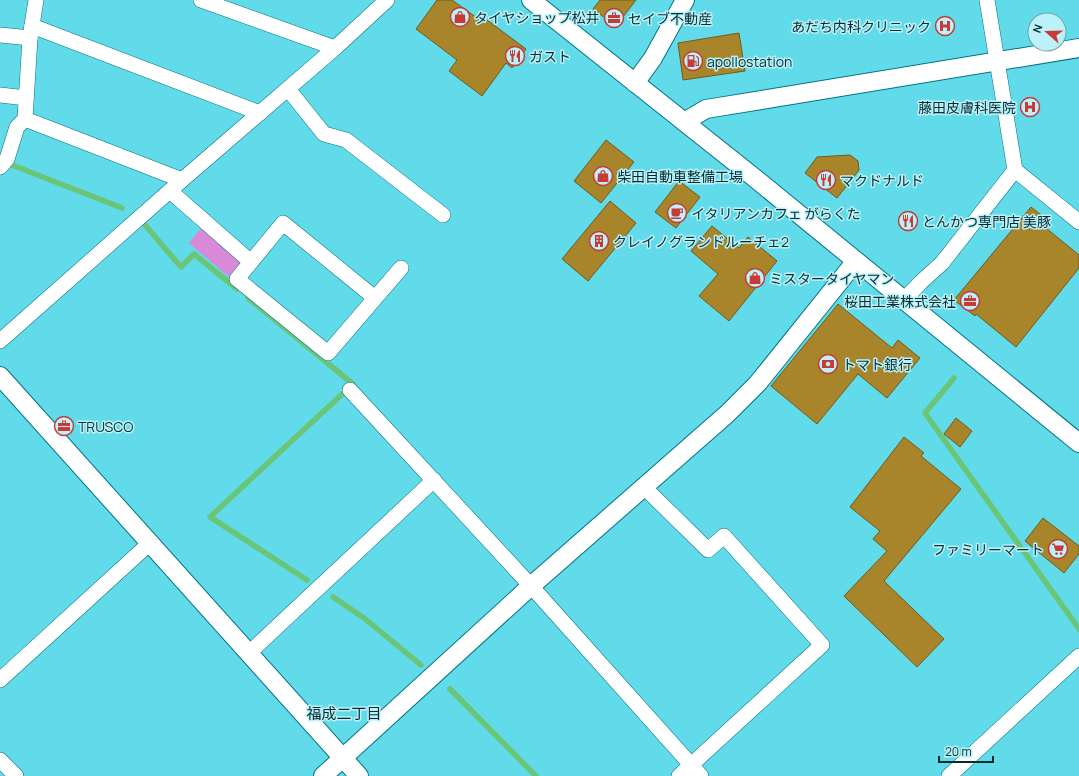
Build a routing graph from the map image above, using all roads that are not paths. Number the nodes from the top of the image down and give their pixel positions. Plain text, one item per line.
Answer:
1 (36, 0) edge
2 (201, 0) edge
3 (387, 0) edge
4 (531, 0) edge
5 (685, 0) edge
6 (987, 0) edge
7 (31, 32) junction
8 (0, 35) edge
9 (335, 48) junction
10 (1079, 48) edge
11 (997, 61) junction
12 (635, 84) junction
13 (288, 89) junction
14 (0, 95) edge
15 (26, 98) junction
16 (260, 113) junction
17 (25, 119) junction
18 (684, 122) junction
19 (0, 167) edge
20 (1015, 170) junction
21 (182, 180) junction
22 (170, 191) junction
23 (443, 215) dead end
24 (1079, 222) edge
25 (856, 261) junction
26 (251, 262) junction
27 (401, 268) dead end
28 (375, 298) junction
29 (904, 300) junction
30 (3, 335) edge
31 (0, 376) edge
32 (350, 390) dead end
33 (1079, 443) edge
34 (434, 480) junction
35 (644, 486) junction
36 (151, 542) junction
37 (531, 586) junction
38 (249, 653) junction
39 (1079, 656) edge
40 (0, 680) edge
41 (343, 758) junction
42 (0, 760) edge
43 (696, 771) edge
44 (16, 776) edge
45 (323, 776) edge
46 (359, 776) edge
47 (679, 776) edge
48 (949, 776) edge

1 - 7 street
2 - 9 street
3 - 9 street
4 - 12 street
5 - 12 street
6 - 11 street
7 - 8 street
7 - 15 street
7 - 16 street
9 - 13 street
10 - 11 street
11 - 18 street
11 - 20 street
12 - 18 street
13 - 16 street
13 - 23 street
14 - 15 street
15 - 17 street
16 - 21 street
17 - 19 street
17 - 21 street
18 - 25 street
20 - 24 street
20 - 29 street
21 - 22 street
22 - 26 street
22 - 30 street
25 - 29 street
25 - 35 street
26 - 28 street
26 - 28 street
27 - 28 street
29 - 33 street
31 - 36 street
32 - 34 street
34 - 37 street
34 - 38 street
35 - 37 street
35 - 43 street
36 - 38 street
36 - 40 street
37 - 41 street
37 - 43 street
38 - 41 street
39 - 48 street
41 - 45 street
41 - 46 street
42 - 44 street
43 - 47 street

